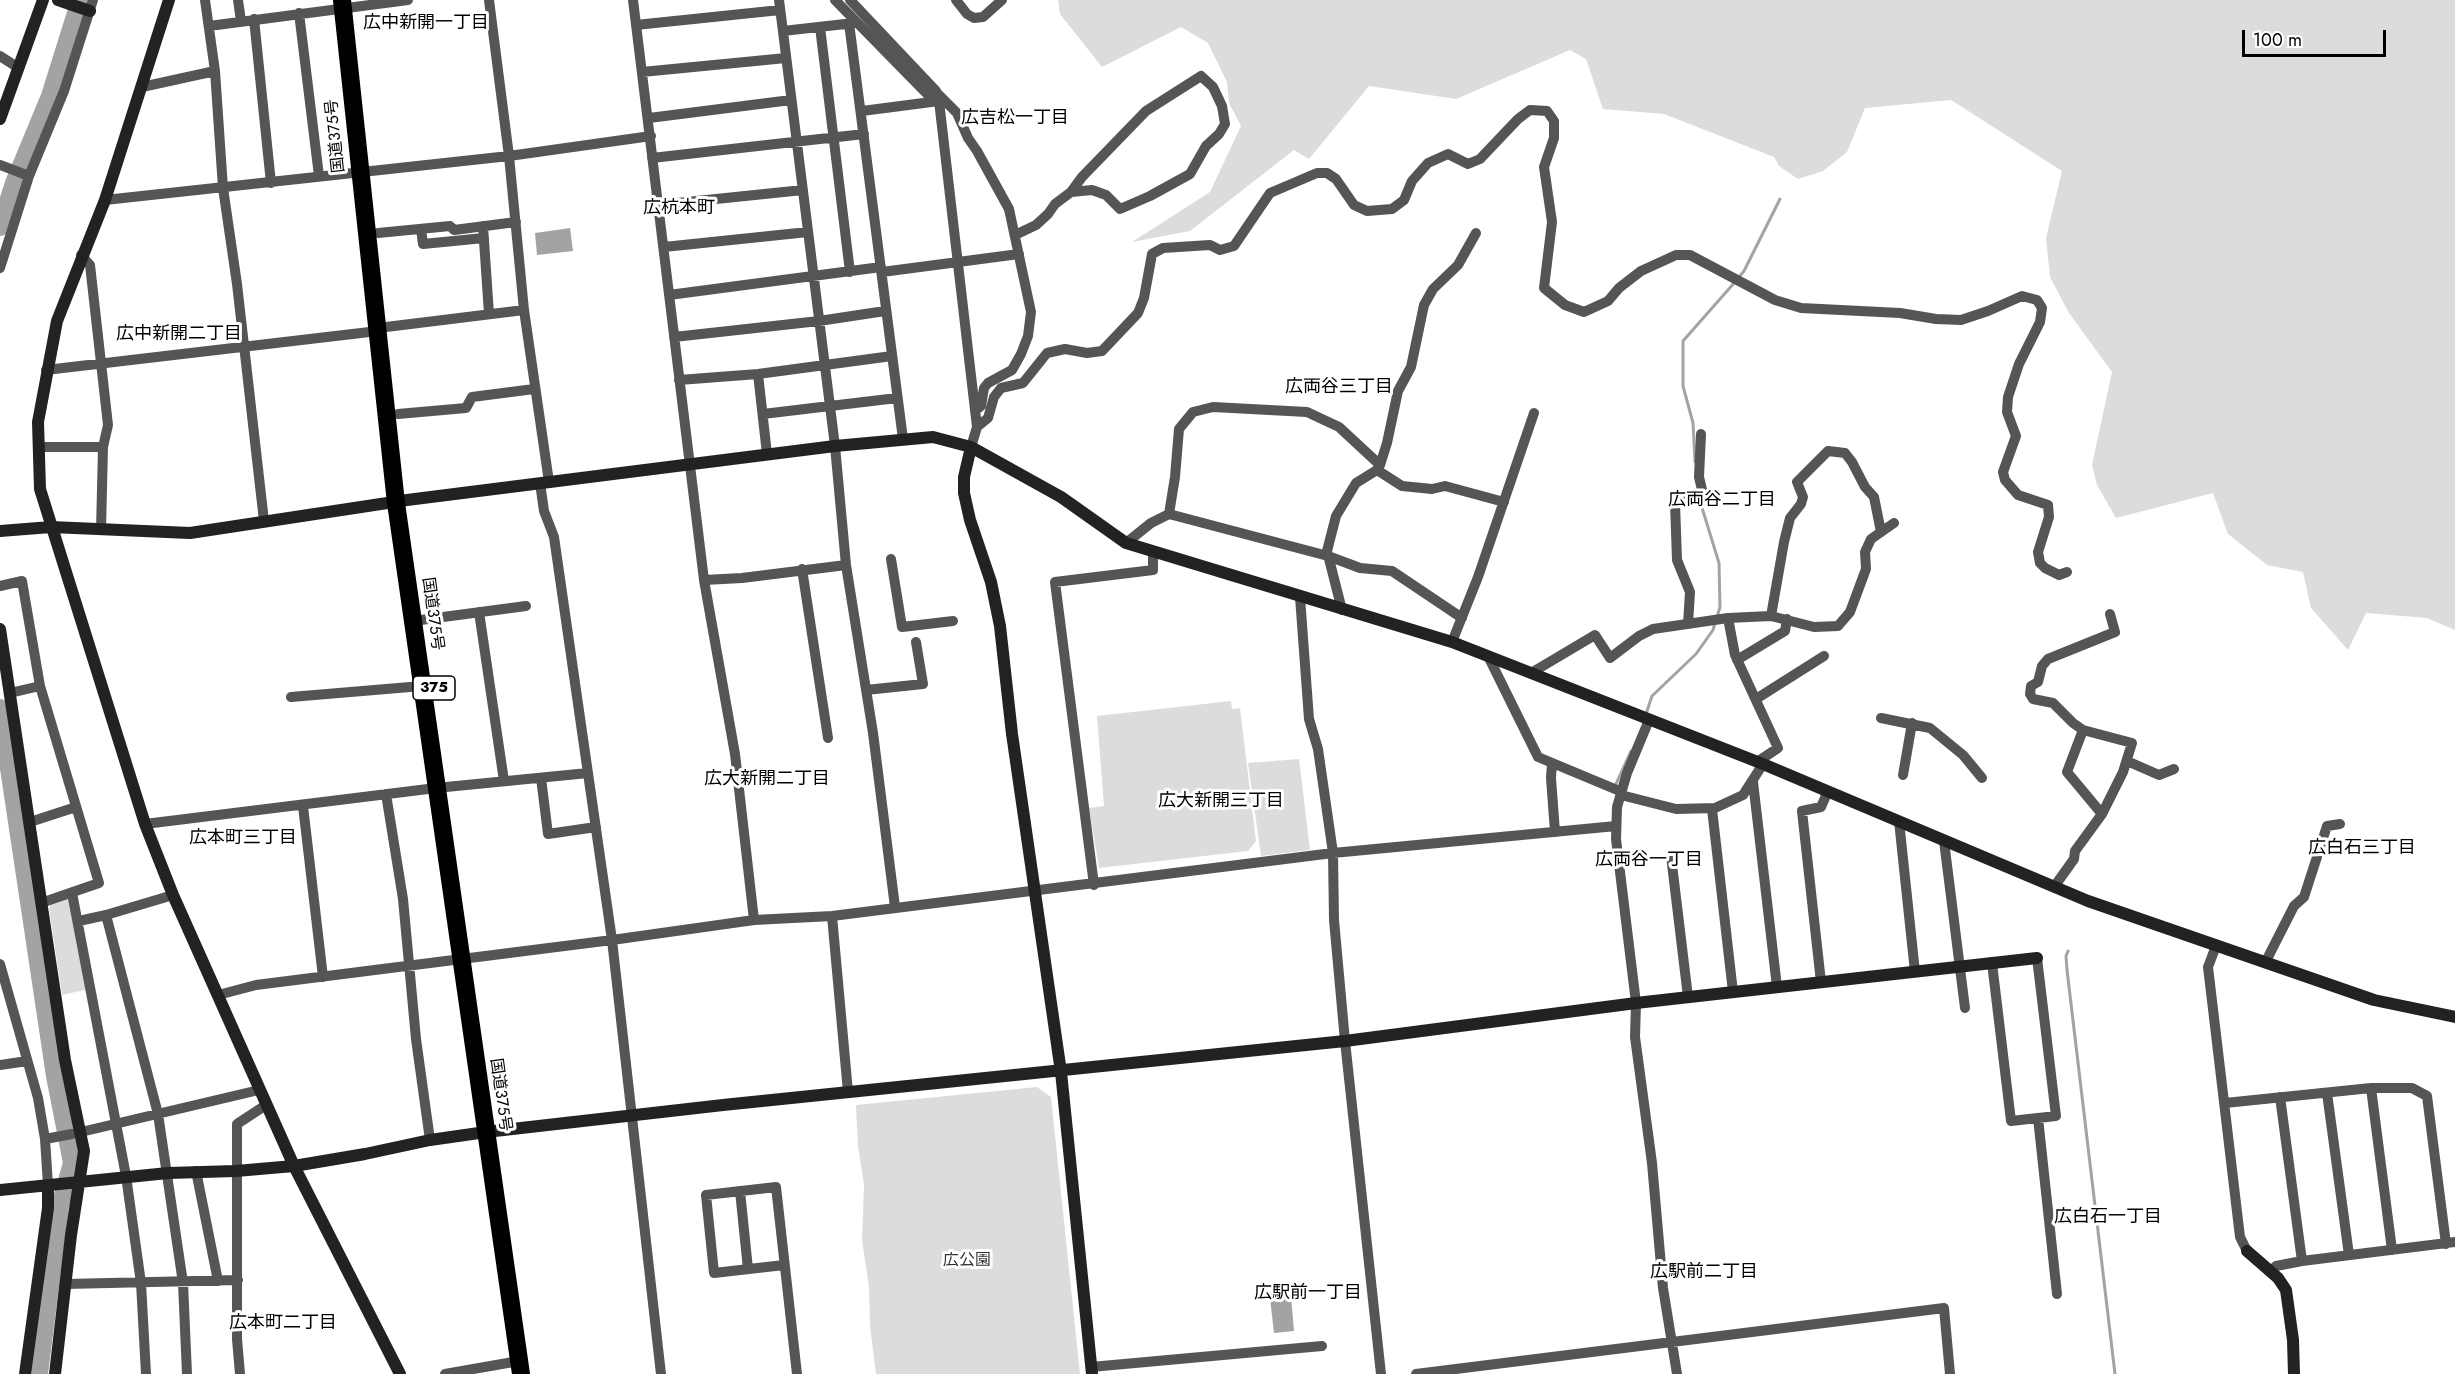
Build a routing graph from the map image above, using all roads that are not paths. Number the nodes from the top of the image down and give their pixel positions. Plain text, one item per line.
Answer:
1 (43, 0) edge
2 (58, 0) edge
3 (169, 0) edge
4 (205, 0) edge
5 (238, 0) edge
6 (408, 0) edge
7 (489, 0) edge
8 (633, 0) edge
9 (835, 0) edge
10 (850, 0) edge
11 (956, 0) edge
12 (1002, 0) edge
13 (348, 4) edge
14 (780, 5) edge
15 (84, 6) edge
16 (299, 14) junction
17 (254, 19) junction
18 (857, 20) junction
19 (241, 21) junction
20 (636, 25) junction
21 (209, 26) junction
22 (820, 27) junction
23 (783, 31) junction
24 (0, 56) edge
25 (786, 58) junction
26 (17, 67) junction
27 (215, 71) junction
28 (642, 72) junction
29 (142, 87) junction
30 (936, 98) junction
31 (790, 100) junction
32 (862, 111) junction
33 (649, 118) junction
34 (0, 119) edge
35 (864, 134) junction
36 (651, 136) junction
37 (835, 137) junction
38 (795, 141) junction
39 (509, 156) junction
40 (652, 158) junction
41 (0, 165) edge
42 (365, 170) junction
43 (21, 173) junction
44 (319, 176) junction
45 (271, 183) junction
46 (223, 188) junction
47 (803, 190) junction
48 (1071, 192) junction
49 (105, 200) junction
50 (658, 205) junction
51 (516, 222) junction
52 (483, 226) junction
53 (421, 228) junction
54 (808, 232) junction
55 (378, 233) junction
56 (1476, 233) dead end
57 (1015, 235) junction
58 (484, 238) junction
59 (664, 247) junction
60 (1019, 254) junction
61 (81, 255) junction
62 (957, 263) junction
63 (0, 268) edge
64 (881, 270) junction
65 (850, 272) junction
66 (814, 276) junction
67 (669, 295) junction
68 (524, 310) junction
69 (885, 311) junction
70 (489, 314) junction
71 (819, 321) junction
72 (382, 328) junction
73 (674, 337) junction
74 (245, 348) junction
75 (892, 356) junction
76 (102, 365) junction
77 (825, 365) junction
78 (46, 370) junction
79 (758, 374) junction
80 (679, 380) junction
81 (534, 389) junction
82 (897, 398) junction
83 (830, 407) junction
84 (975, 411) junction
85 (1534, 413) dead end
86 (398, 414) junction
87 (763, 414) junction
88 (977, 427) junction
89 (1701, 434) dead end
90 (903, 439) junction
91 (835, 446) junction
92 (39, 447) junction
93 (103, 447) junction
94 (971, 447) junction
95 (767, 454) junction
96 (691, 464) junction
97 (1379, 467) junction
98 (544, 483) junction
99 (402, 501) junction
100 (1504, 502) junction
101 (1169, 514) junction
102 (264, 521) junction
103 (1894, 523) dead end
104 (51, 527) junction
105 (101, 530) junction
106 (0, 531) edge
107 (1881, 532) junction
108 (1126, 543) junction
109 (1153, 552) junction
110 (1328, 556) junction
111 (891, 559) dead end
112 (846, 565) junction
113 (802, 569) junction
114 (2067, 572) dead end
115 (704, 580) junction
116 (0, 585) edge
117 (1300, 597) junction
118 (526, 606) dead end
119 (1342, 610) junction
120 (479, 612) junction
121 (2110, 614) dead end
122 (1771, 616) junction
123 (1462, 618) junction
124 (1728, 618) junction
125 (1787, 619) junction
126 (419, 620) junction
127 (953, 621) dead end
128 (1688, 624) junction
129 (0, 629) edge
130 (916, 642) dead end
131 (1452, 642) junction
132 (1488, 656) junction
133 (1824, 657) dead end
134 (1737, 660) junction
135 (1531, 673) junction
136 (40, 686) junction
137 (422, 686) junction
138 (866, 690) junction
139 (10, 693) junction
140 (291, 698) dead end
141 (1756, 699) junction
142 (1881, 718) dead end
143 (1649, 720) junction
144 (1912, 723) junction
145 (2083, 730) junction
146 (828, 738) dead end
147 (2127, 761) junction
148 (1552, 763) junction
149 (1760, 763) junction
150 (2174, 769) dead end
151 (588, 773) junction
152 (1903, 775) dead end
153 (541, 778) junction
154 (1982, 778) dead end
155 (504, 781) junction
156 (1753, 782) junction
157 (442, 788) junction
158 (1828, 791) junction
159 (1622, 793) junction
160 (386, 795) junction
161 (303, 806) junction
162 (76, 807) junction
163 (1712, 808) junction
164 (2102, 814) junction
165 (1899, 821) junction
166 (30, 822) junction
167 (145, 824) junction
168 (2340, 824) dead end
169 (1616, 826) junction
170 (596, 827) junction
171 (1555, 831) junction
172 (1944, 841) junction
173 (1333, 853) junction
174 (1671, 856) dead end
175 (1094, 885) junction
176 (2054, 887) junction
177 (1035, 889) junction
178 (72, 893) junction
179 (173, 895) junction
180 (41, 903) junction
181 (895, 907) junction
182 (106, 915) junction
183 (832, 916) junction
184 (754, 920) junction
185 (79, 921) junction
186 (612, 940) junction
187 (2216, 946) junction
188 (2037, 958) joint
189 (467, 959) junction
190 (1992, 963) junction
191 (2265, 963) junction
192 (0, 964) edge
193 (409, 967) junction
194 (1959, 968) junction
195 (1915, 972) junction
196 (323, 977) junction
197 (1821, 982) junction
198 (1777, 987) junction
199 (1733, 992) junction
200 (218, 995) junction
201 (1688, 997) junction
202 (1636, 1004) junction
203 (1965, 1008) dead end
204 (2455, 1017) edge
205 (1345, 1041) junction
206 (27, 1061) junction
207 (0, 1065) edge
208 (1061, 1072) junction
209 (2371, 1088) junction
210 (259, 1090) junction
211 (848, 1092) junction
212 (2327, 1093) junction
213 (2280, 1097) junction
214 (2225, 1103) junction
215 (266, 1105) junction
216 (158, 1114) junction
217 (631, 1116) junction
218 (2037, 1118) junction
219 (117, 1124) junction
220 (492, 1132) junction
221 (72, 1134) junction
222 (45, 1140) junction
223 (430, 1140) junction
224 (294, 1166) junction
225 (196, 1171) junction
226 (236, 1171) junction
227 (168, 1173) junction
228 (126, 1176) junction
229 (77, 1181) junction
230 (52, 1184) junction
231 (0, 1190) edge
232 (740, 1191) junction
233 (2450, 1243) edge
234 (2392, 1250) junction
235 (2247, 1251) joint
236 (2349, 1255) junction
237 (2302, 1261) junction
238 (784, 1264) junction
239 (748, 1269) junction
240 (2271, 1271) junction
241 (238, 1280) junction
242 (218, 1281) junction
243 (141, 1283) junction
244 (183, 1283) junction
245 (66, 1284) junction
246 (2057, 1294) dead end
247 (1671, 1343) junction
248 (1322, 1346) dead end
249 (524, 1370) edge
250 (1091, 1371) edge
251 (26, 1374) edge
252 (55, 1374) edge
253 (146, 1374) edge
254 (187, 1374) edge
255 (240, 1374) edge
256 (400, 1374) edge
257 (445, 1374) edge
258 (661, 1374) edge
259 (797, 1374) edge
260 (1381, 1374) edge
261 (1416, 1374) edge
262 (1677, 1374) edge
263 (1950, 1374) edge
264 (2294, 1374) edge

1 - 26 street
2 - 15 street
3 - 29 street
4 - 21 street
5 - 19 street
6 - 13 street
7 - 39 street
8 - 20 street
9 - 18 street
10 - 18 street
11 - 12 street
13 - 16 street
13 - 42 highway, 国道375号 / 375
14 - 20 street
14 - 23 street
15 - 43 street
16 - 17 street
16 - 44 street
17 - 19 street
17 - 45 street
18 - 22 street
18 - 30 street
18 - 32 street
19 - 21 street
20 - 28 street
21 - 27 street
22 - 23 street
22 - 37 street
23 - 25 street
24 - 26 street
25 - 28 street
25 - 31 street
26 - 34 street
27 - 29 street
27 - 46 street
28 - 33 street
29 - 49 street
30 - 32 street
30 - 57 street
30 - 62 street
31 - 33 street
31 - 38 street
32 - 35 street
33 - 36 street
35 - 37 street
35 - 64 street
36 - 39 street
36 - 40 street
37 - 38 street
37 - 65 street
38 - 40 street
38 - 47 street
39 - 42 street
39 - 51 street
40 - 50 street
41 - 43 street
42 - 44 street
42 - 55 highway, 国道375号 / 375
42 - 72 highway, 国道375号 / 375
43 - 63 street
44 - 45 street
45 - 46 street
46 - 49 street
46 - 74 street
47 - 50 street
47 - 54 street
48 - 48 street
48 - 57 street
49 - 61 street
50 - 59 street
51 - 52 street
51 - 68 street
52 - 53 street
52 - 58 street
53 - 55 street
53 - 58 street
54 - 59 street
54 - 66 street
55 - 72 highway, 国道375号 / 375
56 - 97 street
57 - 60 street
58 - 70 street
59 - 67 street
60 - 62 street
60 - 84 street
61 - 76 street
61 - 78 street
62 - 64 street
62 - 84 street
64 - 65 street
64 - 69 street
65 - 66 street
66 - 67 street
66 - 71 street
67 - 73 street
68 - 70 street
68 - 81 street
69 - 71 street
69 - 75 street
70 - 72 street
71 - 73 street
71 - 77 street
72 - 74 street
72 - 86 highway, 国道375号 / 375
72 - 99 highway, 国道375号 / 375
73 - 80 street
74 - 76 street
74 - 102 street
75 - 77 street
75 - 82 street
76 - 78 street
76 - 93 street
77 - 79 street
77 - 83 street
78 - 92 street
79 - 80 street
79 - 87 street
80 - 96 street
81 - 86 street
81 - 98 street
82 - 83 street
82 - 90 street
83 - 87 street
83 - 91 street
84 - 88 street
85 - 100 street
86 - 99 highway, 国道375号 / 375
87 - 95 street
88 - 94 street
88 - 114 street
89 - 128 street
90 - 91 street
90 - 94 street
91 - 95 street
91 - 112 street
92 - 93 street
92 - 104 street
93 - 105 street
94 - 108 street
94 - 177 street
95 - 96 street
96 - 98 street
96 - 115 street
97 - 100 street
97 - 101 street
97 - 110 street
98 - 99 street
98 - 151 street
99 - 102 street
99 - 126 highway, 国道375号 / 375
100 - 123 street
101 - 108 street
101 - 110 street
102 - 105 street
103 - 107 street
104 - 105 street
104 - 106 street
104 - 167 street
107 - 122 street
107 - 125 street
108 - 109 street
109 - 117 street
109 - 175 street
110 - 119 street
110 - 123 street
111 - 127 street
112 - 113 street
112 - 138 street
113 - 115 street
113 - 146 street
115 - 184 street
116 - 136 street
117 - 119 street
117 - 173 street
118 - 120 street
119 - 131 street
120 - 126 street
120 - 155 street
121 - 145 street
122 - 124 street
122 - 125 street
123 - 131 street
124 - 128 street
124 - 134 street
125 - 134 street
126 - 137 highway, 国道375号 / 375
126 - 157 highway, 国道375号 / 375
128 - 135 street
129 - 139 street
130 - 138 street
131 - 132 street
132 - 135 street
132 - 148 street
133 - 141 street
134 - 141 street
135 - 143 street
136 - 139 street
136 - 162 street
137 - 140 street
137 - 157 highway, 国道375号 / 375
138 - 181 street
139 - 166 street
141 - 149 street
142 - 144 street
143 - 149 street
143 - 159 street
144 - 152 street
144 - 154 street
145 - 147 street
145 - 164 street
147 - 150 street
147 - 164 street
148 - 159 street
148 - 171 street
149 - 156 street
149 - 158 street
151 - 153 street
151 - 170 street
153 - 155 street
153 - 170 street
155 - 157 street
156 - 163 street
156 - 198 street
157 - 160 street
157 - 189 highway, 国道375号 / 375
158 - 165 street
158 - 197 street
159 - 163 street
159 - 169 street
160 - 161 street
160 - 193 street
161 - 167 street
161 - 196 street
162 - 166 street
162 - 178 street
163 - 199 street
164 - 176 street
165 - 172 street
165 - 195 street
166 - 180 street
167 - 179 street
168 - 191 street
169 - 171 street
169 - 202 street
170 - 186 street
171 - 173 street
172 - 176 street
172 - 194 street
173 - 175 street
173 - 205 street
174 - 201 street
175 - 177 street
176 - 187 street
177 - 181 street
177 - 208 street
178 - 180 street
178 - 185 street
179 - 182 street
179 - 200 street
180 - 221 street
181 - 183 street
182 - 185 street
182 - 216 street
183 - 184 street
183 - 211 street
184 - 186 street
185 - 219 street
186 - 189 street
186 - 217 street
187 - 191 street
187 - 214 street
188 - 190 street
188 - 218 street
189 - 193 street
189 - 220 highway, 国道375号 / 375
190 - 194 street
190 - 218 street
191 - 204 street
192 - 206 street
193 - 196 street
193 - 223 street
194 - 195 street
194 - 203 street
195 - 197 street
196 - 200 street
197 - 198 street
198 - 199 street
199 - 201 street
200 - 210 street
201 - 202 street
202 - 205 street
202 - 247 street
205 - 208 street
205 - 260 street
206 - 207 street
206 - 222 street
208 - 211 street
208 - 250 street
209 - 212 street
209 - 233 street
209 - 234 street
210 - 215 street
210 - 216 street
211 - 217 street
212 - 213 street
212 - 236 street
213 - 214 street
213 - 237 street
214 - 235 street
215 - 224 street
215 - 226 street
216 - 219 street
216 - 227 street
217 - 220 street
217 - 258 street
218 - 246 street
219 - 221 street
219 - 228 street
220 - 223 street
220 - 249 highway, 国道375号 / 375
221 - 222 street
221 - 229 street
222 - 230 street
223 - 224 street
224 - 226 street
224 - 256 street
225 - 226 street
225 - 227 street
225 - 242 street
226 - 241 street
227 - 228 street
227 - 244 street
228 - 229 street
228 - 243 street
229 - 230 street
229 - 245 street
230 - 231 street
230 - 251 street
232 - 238 street
232 - 239 street
232 - 239 street
233 - 234 street
234 - 236 street
235 - 240 street
236 - 237 street
237 - 240 street
238 - 239 street
238 - 259 street
240 - 264 street
241 - 242 street
241 - 255 street
242 - 244 street
243 - 244 street
243 - 245 street
243 - 253 street
244 - 254 street
245 - 252 street
247 - 261 street
247 - 262 street
247 - 263 street
248 - 250 street
249 - 257 street

